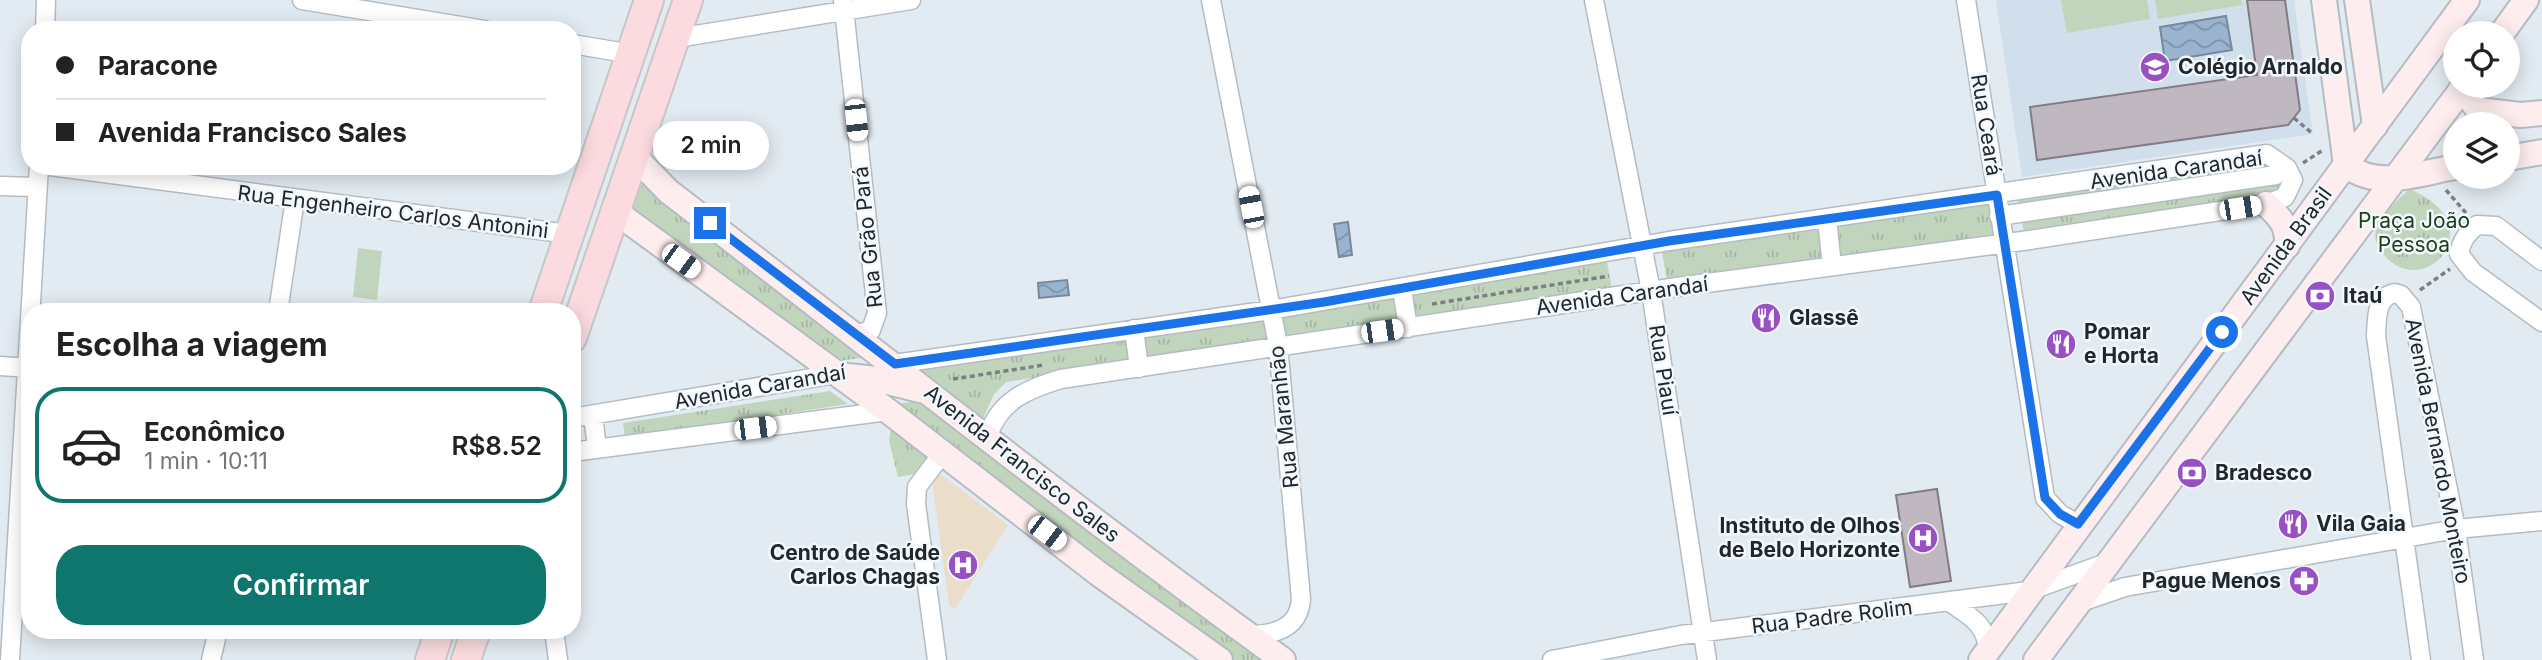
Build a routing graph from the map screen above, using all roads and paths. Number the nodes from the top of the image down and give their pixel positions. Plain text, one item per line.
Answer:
1 (46, 0) edge
2 (302, 0) edge
3 (649, 0) edge
4 (688, 0) edge
5 (911, 0) edge
6 (1211, 0) edge
7 (1594, 0) edge
8 (1966, 0) edge
9 (2324, 0) edge
10 (2357, 0) edge
11 (2467, 0) edge
12 (2526, 0) edge
13 (843, 5) edge
14 (45, 21) edge
15 (430, 21) edge
16 (2511, 21) edge
17 (677, 38) junction
18 (581, 47) edge
19 (629, 63) junction
20 (2455, 98) edge
21 (2470, 98) edge
22 (2542, 113) edge
23 (2294, 118) dead end
24 (2375, 125) junction
25 (2342, 129) junction
26 (2313, 134) dead end
27 (2542, 152) edge
28 (2520, 156) edge
29 (635, 157) junction
30 (2346, 165) junction
31 (2443, 169) edge
32 (2282, 171) junction
33 (2430, 172) junction
34 (38, 175) edge
35 (117, 175) edge
36 (2395, 178) junction
37 (0, 186) edge
38 (36, 187) junction
39 (1997, 195) junction
40 (295, 199) junction
41 (2266, 204) junction
42 (616, 212) junction
43 (2000, 216) junction
44 (1827, 219) junction
45 (2477, 225) junction
46 (569, 234) junction
47 (2003, 244) junction
48 (1642, 246) junction
49 (2287, 246) junction
50 (2464, 261) junction
51 (2542, 261) edge
52 (1832, 267) junction
53 (1402, 289) junction
54 (1651, 291) junction
55 (30, 303) edge
56 (279, 303) edge
57 (546, 303) edge
58 (2411, 307) junction
59 (1271, 310) junction
60 (581, 312) edge
61 (2542, 322) edge
62 (1408, 328) junction
63 (1134, 329) junction
64 (855, 335) junction
65 (1278, 345) junction
66 (895, 364) junction
67 (0, 366) edge
68 (21, 367) edge
69 (1139, 368) junction
70 (834, 374) junction
71 (936, 397) junction
72 (888, 411) junction
73 (593, 415) junction
74 (581, 417) edge
75 (988, 436) junction
76 (597, 449) junction
77 (581, 451) edge
78 (942, 454) junction
79 (21, 470) edge
80 (1091, 521) junction
81 (2542, 521) edge
82 (2078, 524) junction
83 (2456, 528) junction
84 (2403, 537) junction
85 (1068, 549) junction
86 (2115, 554) junction
87 (2125, 587) junction
88 (2029, 591) junction
89 (1951, 603) junction
90 (2078, 603) junction
91 (1704, 632) junction
92 (1248, 635) junction
93 (216, 639) edge
94 (437, 639) edge
95 (473, 639) edge
96 (555, 639) edge
97 (1984, 655) edge
98 (10, 660) edge
99 (211, 660) edge
100 (430, 660) edge
101 (466, 660) edge
102 (558, 660) edge
103 (937, 660) edge
104 (1220, 660) edge
105 (1283, 660) edge
106 (1552, 660) edge
107 (1707, 660) edge
108 (2036, 660) edge
109 (2421, 660) edge
110 (2474, 660) edge

1 - 14 street
2 - 15 street
3 - 19 main road
4 - 17 main road
5 - 13 street
6 - 59 street, Rua Maranhão
7 - 48 street, Rua Piauí
8 - 39 street, Rua Ceará
9 - 25 street
10 - 24 street
11 - 24 street, Avenida Brasil
12 - 16 street
13 - 17 street
13 - 64 street, Rua Grão Pará
17 - 29 main road
18 - 19 street
19 - 42 main road
19 - 46 main road
20 - 36 street
21 - 22 street
23 - 26 path
24 - 30 street, Avenida Brasil
25 - 30 street
25 - 32 path
27 - 28 street
29 - 42 main road
29 - 64 street, Avenida Francisco Sales
30 - 36 street
30 - 49 street, Avenida Brasil
31 - 33 street
32 - 39 street, Avenida Carandaí
32 - 41 street, Avenida Carandaí
32 - 43 street
33 - 36 street
33 - 45 path
34 - 38 street
35 - 40 street, Rua Engenheiro Carlos Antonini
36 - 86 street
37 - 38 street
38 - 55 street
39 - 43 street, Rua Ceará
39 - 44 street, Avenida Carandaí
40 - 46 street, Rua Engenheiro Carlos Antonini
40 - 56 street
41 - 47 street, Avenida Carandaí
41 - 49 street
42 - 60 main road
42 - 70 street, Avenida Francisco Sales
43 - 47 street, Rua Ceará
44 - 48 street, Avenida Carandaí
44 - 52 street
45 - 50 street
45 - 51 street
46 - 57 main road
47 - 52 street, Avenida Carandaí
47 - 82 street, Rua Ceará
48 - 53 street, Avenida Carandaí
48 - 54 street, Rua Piauí
49 - 82 street, Avenida Brasil
50 - 58 path
50 - 61 street
52 - 54 street, Avenida Carandaí
53 - 59 street, Avenida Carandaí
53 - 62 street
54 - 62 street, Avenida Carandaí
54 - 91 street, Rua Piauí
58 - 83 street, Avenida Bernardo Monteiro
58 - 84 street, Avenida Bernardo Monteiro
59 - 63 street, Avenida Carandaí
59 - 65 street, Rua Maranhão
62 - 65 street, Avenida Carandaí
63 - 66 street, Avenida Carandaí
63 - 69 street
64 - 66 street, Avenida Francisco Sales
65 - 69 street, Avenida Carandaí
65 - 92 street, Rua Maranhão
66 - 70 street, Avenida Carandaí
66 - 71 street, Avenida Francisco Sales
67 - 68 street
69 - 75 street, Avenida Carandaí
70 - 71 street
70 - 72 street, Avenida Francisco Sales
70 - 73 street, Avenida Carandaí
71 - 75 street, Avenida Francisco Sales
72 - 76 street, Avenida Carandaí
72 - 78 street, Avenida Francisco Sales
73 - 74 street, Avenida Carandaí
73 - 76 street
75 - 80 street, Avenida Francisco Sales
76 - 77 street, Avenida Carandaí
78 - 85 street, Avenida Francisco Sales
78 - 103 street
79 - 98 street
80 - 85 street
80 - 92 street, Avenida Francisco Sales
81 - 83 street
82 - 88 street, Avenida Brasil
83 - 84 street
83 - 110 street, Avenida Bernardo Monteiro
84 - 87 street
84 - 109 street, Avenida Bernardo Monteiro
85 - 104 street, Avenida Francisco Sales
86 - 87 street
86 - 88 street, Rua Padre Rolim
86 - 90 street
87 - 90 street
88 - 89 street, Rua Padre Rolim
88 - 97 street, Avenida Brasil
89 - 91 street, Rua Padre Rolim
89 - 97 street
90 - 108 street
91 - 106 street, Rua Padre Rolim
91 - 107 street, Rua Piauí
92 - 105 street, Avenida Francisco Sales
93 - 99 street
94 - 100 main road
95 - 101 main road
96 - 102 street

